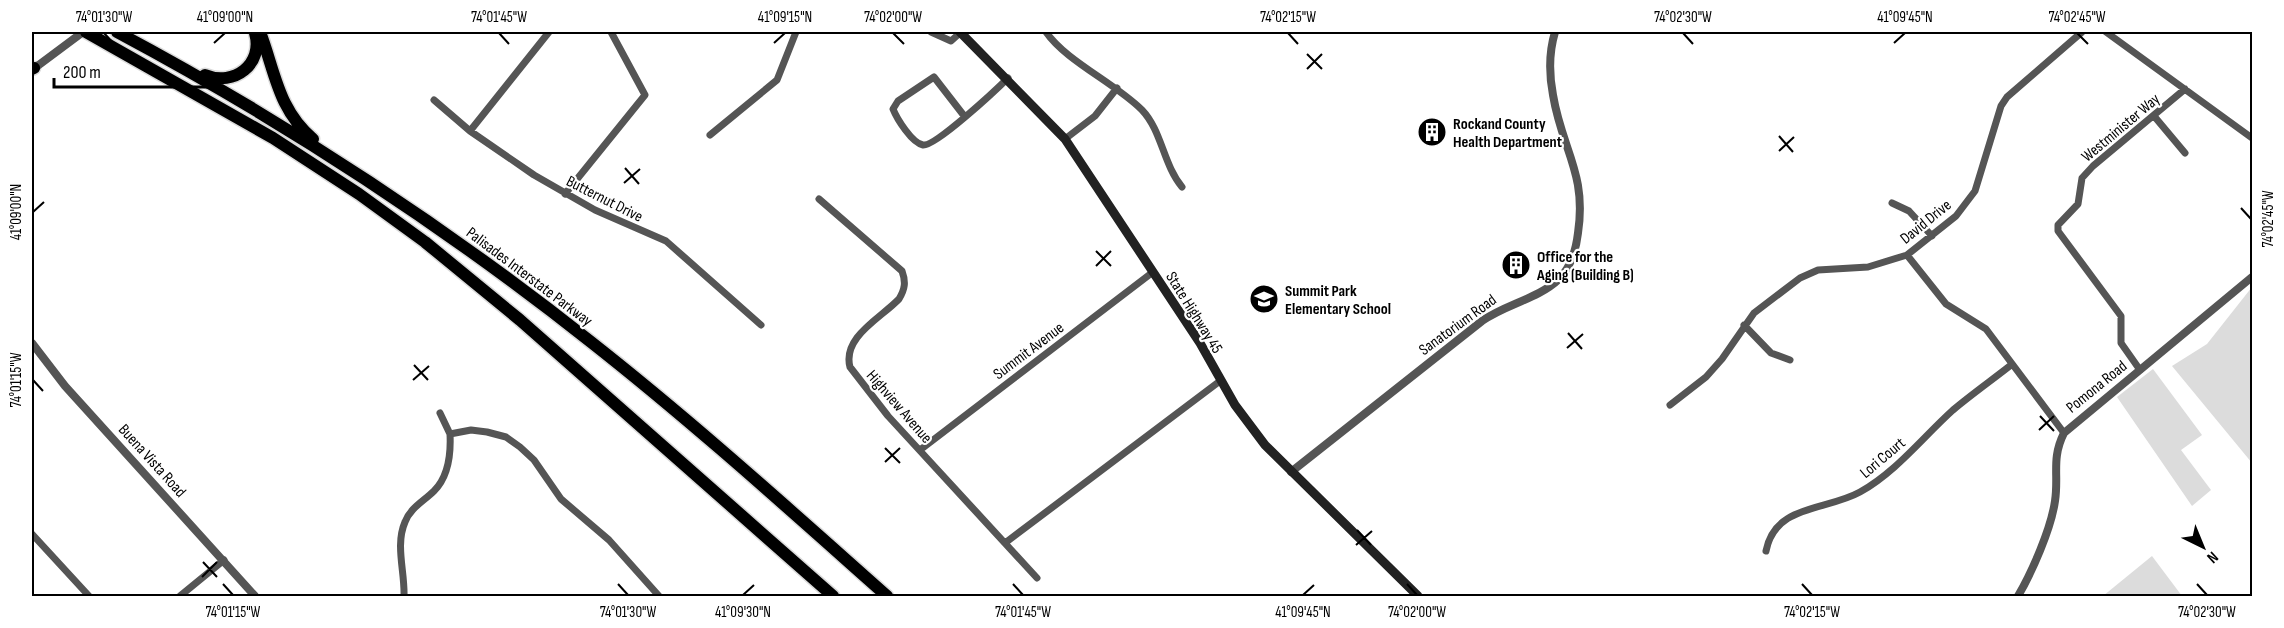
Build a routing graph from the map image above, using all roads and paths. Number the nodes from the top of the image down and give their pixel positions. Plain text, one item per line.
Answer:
1 (84, 32) edge
2 (254, 32) edge
3 (260, 32) edge
4 (549, 32) edge
5 (611, 32) edge
6 (796, 32) edge
7 (931, 32) edge
8 (960, 32) edge
9 (1046, 32) edge
10 (1555, 32) edge
11 (2082, 32) edge
12 (2106, 32) edge
13 (122, 34) edge
14 (32, 69) edge
15 (1008, 78) junction
16 (1117, 88) junction
17 (2185, 89) junction
18 (434, 100) dead end
19 (2154, 116) junction
20 (964, 117) junction
21 (470, 131) junction
22 (710, 135) dead end
23 (2253, 138) edge
24 (1065, 139) junction
25 (2185, 153) dead end
26 (374, 185) junction
27 (1182, 187) dead end
28 (565, 194) junction
29 (819, 199) dead end
30 (1892, 203) dead end
31 (1932, 236) junction
32 (1907, 255) junction
33 (1153, 272) junction
34 (2253, 278) edge
35 (761, 324) dead end
36 (1744, 325) junction
37 (32, 343) edge
38 (1790, 360) dead end
39 (2011, 364) junction
40 (2140, 370) junction
41 (1220, 381) junction
42 (1670, 405) dead end
43 (440, 413) dead end
44 (2064, 433) junction
45 (450, 434) junction
46 (920, 450) junction
47 (1291, 472) junction
48 (32, 535) edge
49 (1005, 543) junction
50 (1766, 551) dead end
51 (224, 560) junction
52 (1037, 578) dead end
53 (89, 597) edge
54 (180, 597) edge
55 (255, 597) edge
56 (404, 597) edge
57 (659, 597) edge
58 (833, 597) edge
59 (887, 597) edge
60 (1418, 597) edge
61 (2018, 597) edge

1 - 14 street
1 - 58 highway
2 - 13 highway
3 - 26 highway
4 - 21 street
5 - 28 street
6 - 22 street
7 - 8 street
8 - 15 main road, State Highway 45
9 - 16 street
10 - 47 street, Sanatorium Road
11 - 31 street, David Drive
12 - 17 street
13 - 26 highway, Palisades Interstate Parkway
15 - 20 street
15 - 24 main road, State Highway 45
16 - 24 street
16 - 27 street
17 - 19 street, Westminister Way
17 - 23 street
18 - 21 street, Butternut Drive
19 - 25 street
19 - 40 street, Westminister Way
20 - 20 street
21 - 28 street, Butternut Drive
24 - 33 main road, State Highway 45
26 - 59 highway, Palisades Interstate Parkway
28 - 35 street, Butternut Drive
29 - 46 street, Highview Avenue
30 - 31 street
31 - 32 street, David Drive
32 - 36 street, David Drive
32 - 39 street
33 - 41 main road, State Highway 45
33 - 46 street, Summit Avenue
34 - 40 street, Pomona Road
36 - 38 street
36 - 42 street, David Drive
37 - 51 street, Buena Vista Road
39 - 44 street
39 - 50 street, Lori Court
40 - 44 street, Pomona Road
41 - 47 main road, State Highway 45
41 - 49 street
43 - 45 street
44 - 61 street, Pomona Road
45 - 56 street
45 - 57 street
46 - 49 street, Highview Avenue
47 - 60 main road, State Highway 45
48 - 53 street
49 - 52 street, Highview Avenue
51 - 54 street
51 - 55 street, Buena Vista Road

